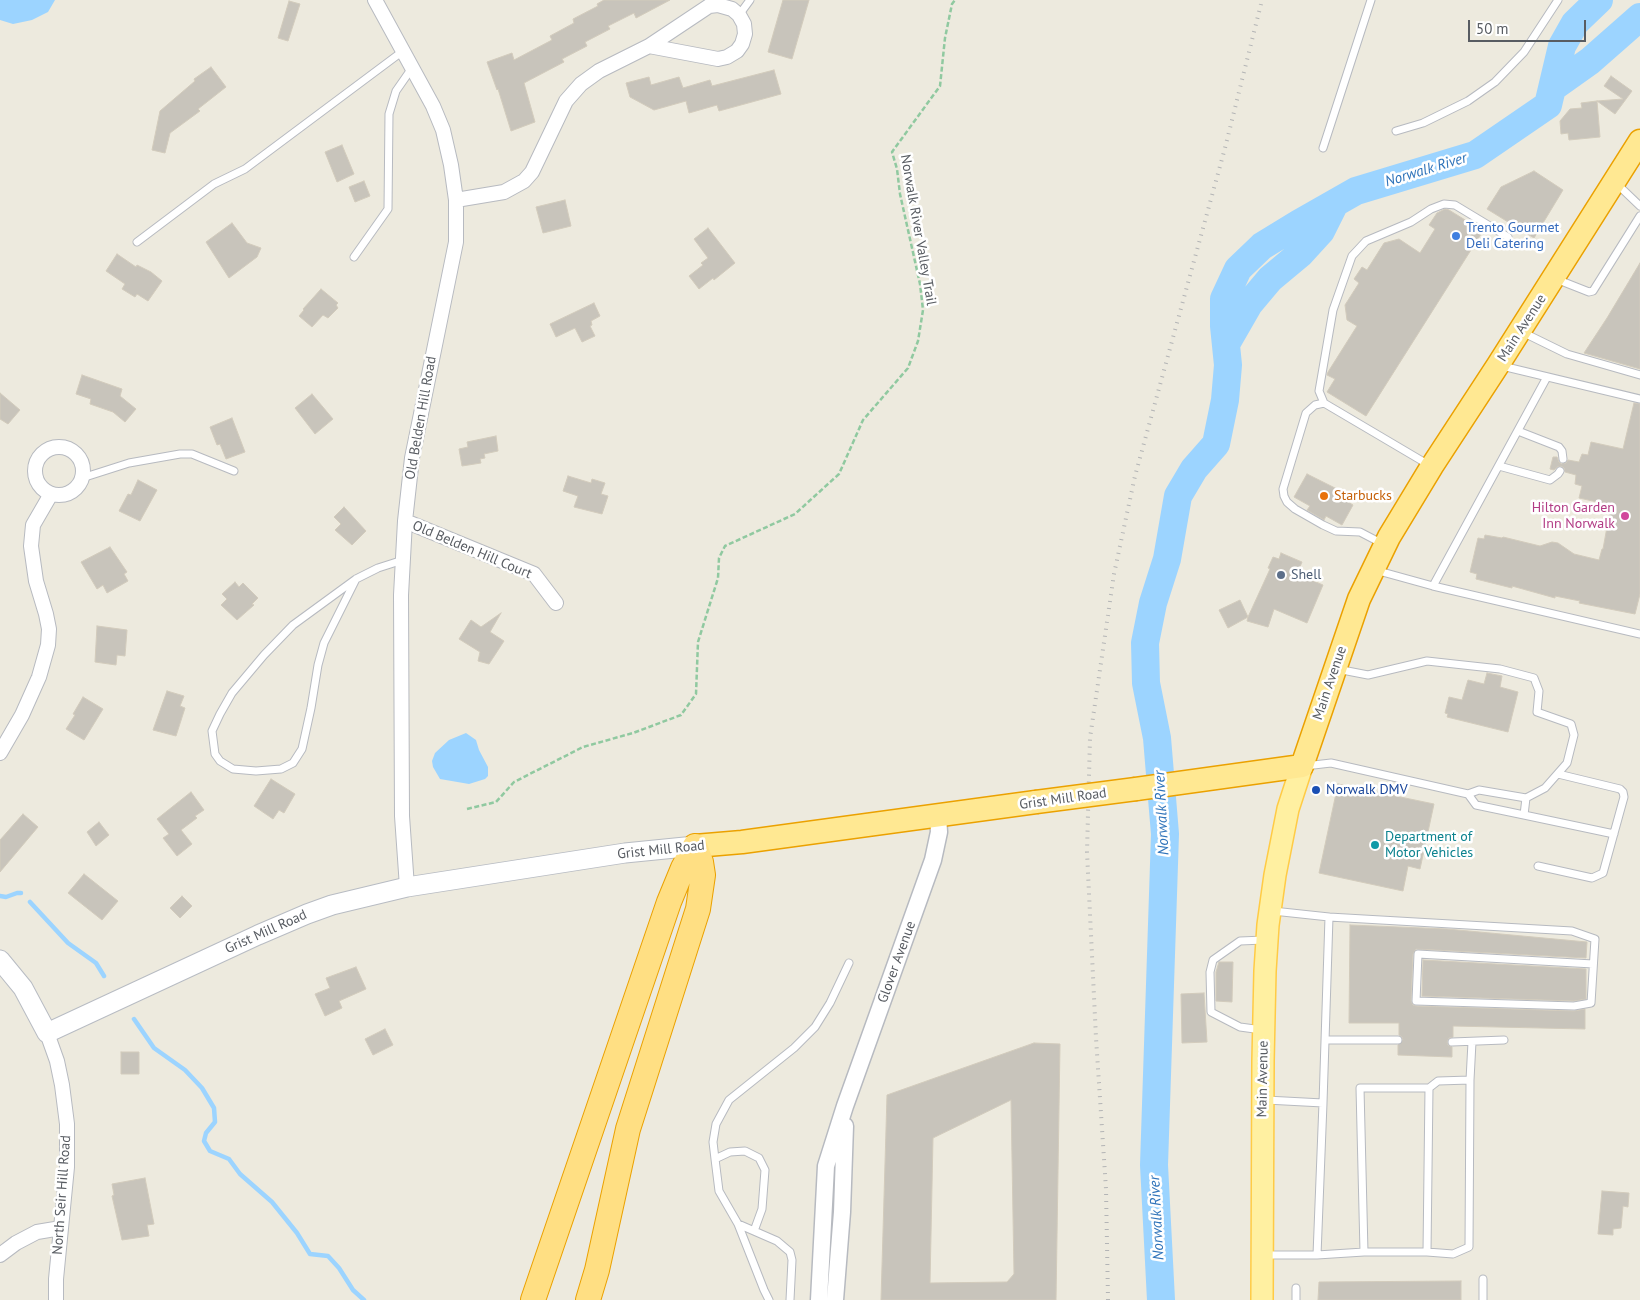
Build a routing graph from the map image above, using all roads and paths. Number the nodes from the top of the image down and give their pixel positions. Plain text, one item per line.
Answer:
1 (375, 0) edge
2 (750, 0) edge
3 (955, 0) edge
4 (1371, 0) edge
5 (1558, 0) edge
6 (739, 15) junction
7 (649, 46) junction
8 (403, 51) junction
9 (413, 68) junction
10 (1396, 131) dead end
11 (1323, 148) dead end
12 (1637, 150) edge
13 (1615, 181) junction
14 (456, 200) junction
15 (1640, 206) edge
16 (1640, 216) edge
17 (1508, 237) dead end
18 (137, 242) dead end
19 (354, 257) dead end
20 (1554, 278) junction
21 (1520, 331) junction
22 (1498, 365) junction
23 (1640, 374) edge
24 (1547, 376) junction
25 (1640, 399) edge
26 (1324, 403) junction
27 (1518, 431) junction
28 (1563, 459) dead end
29 (1432, 466) junction
30 (1498, 466) junction
31 (234, 471) dead end
32 (1560, 471) dead end
33 (82, 478) junction
34 (51, 494) junction
35 (406, 521) junction
36 (1385, 545) junction
37 (403, 560) junction
38 (1372, 569) junction
39 (356, 579) junction
40 (1433, 586) junction
41 (556, 603) dead end
42 (1640, 634) edge
43 (1334, 669) junction
44 (0, 753) edge
45 (1302, 766) junction
46 (1558, 774) junction
47 (1468, 794) junction
48 (1526, 798) junction
49 (467, 809) dead end
50 (938, 815) junction
51 (1524, 815) junction
52 (1614, 834) junction
53 (695, 846) junction
54 (1538, 866) dead end
55 (406, 887) junction
56 (1270, 911) junction
57 (1329, 917) junction
58 (1267, 940) junction
59 (0, 960) edge
60 (850, 963) dead end
61 (1593, 964) junction
62 (1264, 1031) junction
63 (47, 1033) junction
64 (1325, 1040) junction
65 (1398, 1040) dead end
66 (1504, 1040) dead end
67 (1452, 1042) dead end
68 (1472, 1042) junction
69 (1470, 1080) junction
70 (1429, 1088) junction
71 (1263, 1099) junction
72 (1323, 1103) junction
73 (845, 1106) junction
74 (715, 1159) junction
75 (738, 1224) junction
76 (61, 1228) junction
77 (754, 1231) junction
78 (1364, 1252) junction
79 (1428, 1252) junction
80 (0, 1255) edge
81 (1262, 1255) junction
82 (1316, 1255) junction
83 (1483, 1279) dead end
84 (1296, 1288) dead end
85 (56, 1300) edge
86 (533, 1300) edge
87 (588, 1300) edge
88 (769, 1300) edge
89 (790, 1300) edge
90 (819, 1300) edge
91 (835, 1300) edge
92 (1262, 1300) edge
93 (1296, 1300) edge
94 (1483, 1300) edge

1 - 8 street, Old Belden Hill Road
2 - 6 lane
3 - 49 path, Norwalk River Valley Trail
4 - 11 lane
5 - 10 lane
6 - 7 street
6 - 7 street
7 - 14 street
8 - 9 street, Old Belden Hill Road
8 - 18 lane
9 - 14 street, Old Belden Hill Road
9 - 19 lane
12 - 13 highway, Main Avenue
13 - 15 lane
13 - 20 highway, Main Avenue
14 - 35 street, Old Belden Hill Road
16 - 20 lane
17 - 26 lane
20 - 21 highway, Main Avenue
21 - 22 highway, Main Avenue
21 - 23 lane
22 - 24 lane
22 - 29 highway, Main Avenue
24 - 25 lane
24 - 27 lane
26 - 29 lane
26 - 36 lane
27 - 28 lane
27 - 30 lane
29 - 36 highway, Main Avenue
30 - 32 lane
30 - 40 lane
31 - 33 lane
33 - 34 street
33 - 34 street
34 - 44 street
35 - 37 street, Old Belden Hill Road
35 - 41 street, Old Belden Hill Court
36 - 38 highway, Main Avenue
37 - 39 lane
37 - 55 street, Old Belden Hill Road
38 - 40 lane
38 - 43 highway, Main Avenue
39 - 39 lane
40 - 42 lane
43 - 45 highway, Main Avenue
43 - 46 lane
45 - 47 lane
45 - 50 highway, Grist Mill Road, bridge
45 - 56 main road, Main Avenue
46 - 48 lane
46 - 52 lane
47 - 48 lane
47 - 51 lane
48 - 51 lane
50 - 53 highway, Grist Mill Road
50 - 73 street, Glover Avenue
51 - 52 lane
52 - 54 lane
53 - 55 main road, Grist Mill Road
53 - 86 highway
53 - 87 highway
55 - 63 main road, Grist Mill Road
56 - 57 lane
56 - 58 main road, Main Avenue
57 - 61 lane
57 - 64 lane
58 - 62 main road, Main Avenue
58 - 62 lane
59 - 63 main road
60 - 74 lane
61 - 61 lane
62 - 71 main road, Main Avenue
63 - 76 street, North Seir Hill Road
64 - 65 lane
64 - 72 lane
66 - 68 lane
67 - 68 lane
68 - 69 lane
69 - 70 lane
69 - 79 lane
70 - 78 lane
70 - 79 lane
71 - 72 lane
71 - 81 main road, Main Avenue
72 - 82 lane
73 - 90 street, Glover Avenue
73 - 91 street, Glover Avenue
74 - 75 lane
74 - 77 lane
75 - 77 lane
75 - 88 lane
76 - 80 street
76 - 85 street, North Seir Hill Road
77 - 89 lane
78 - 79 lane
78 - 82 lane
81 - 82 lane
81 - 92 main road, Main Avenue
83 - 94 lane
84 - 93 lane

